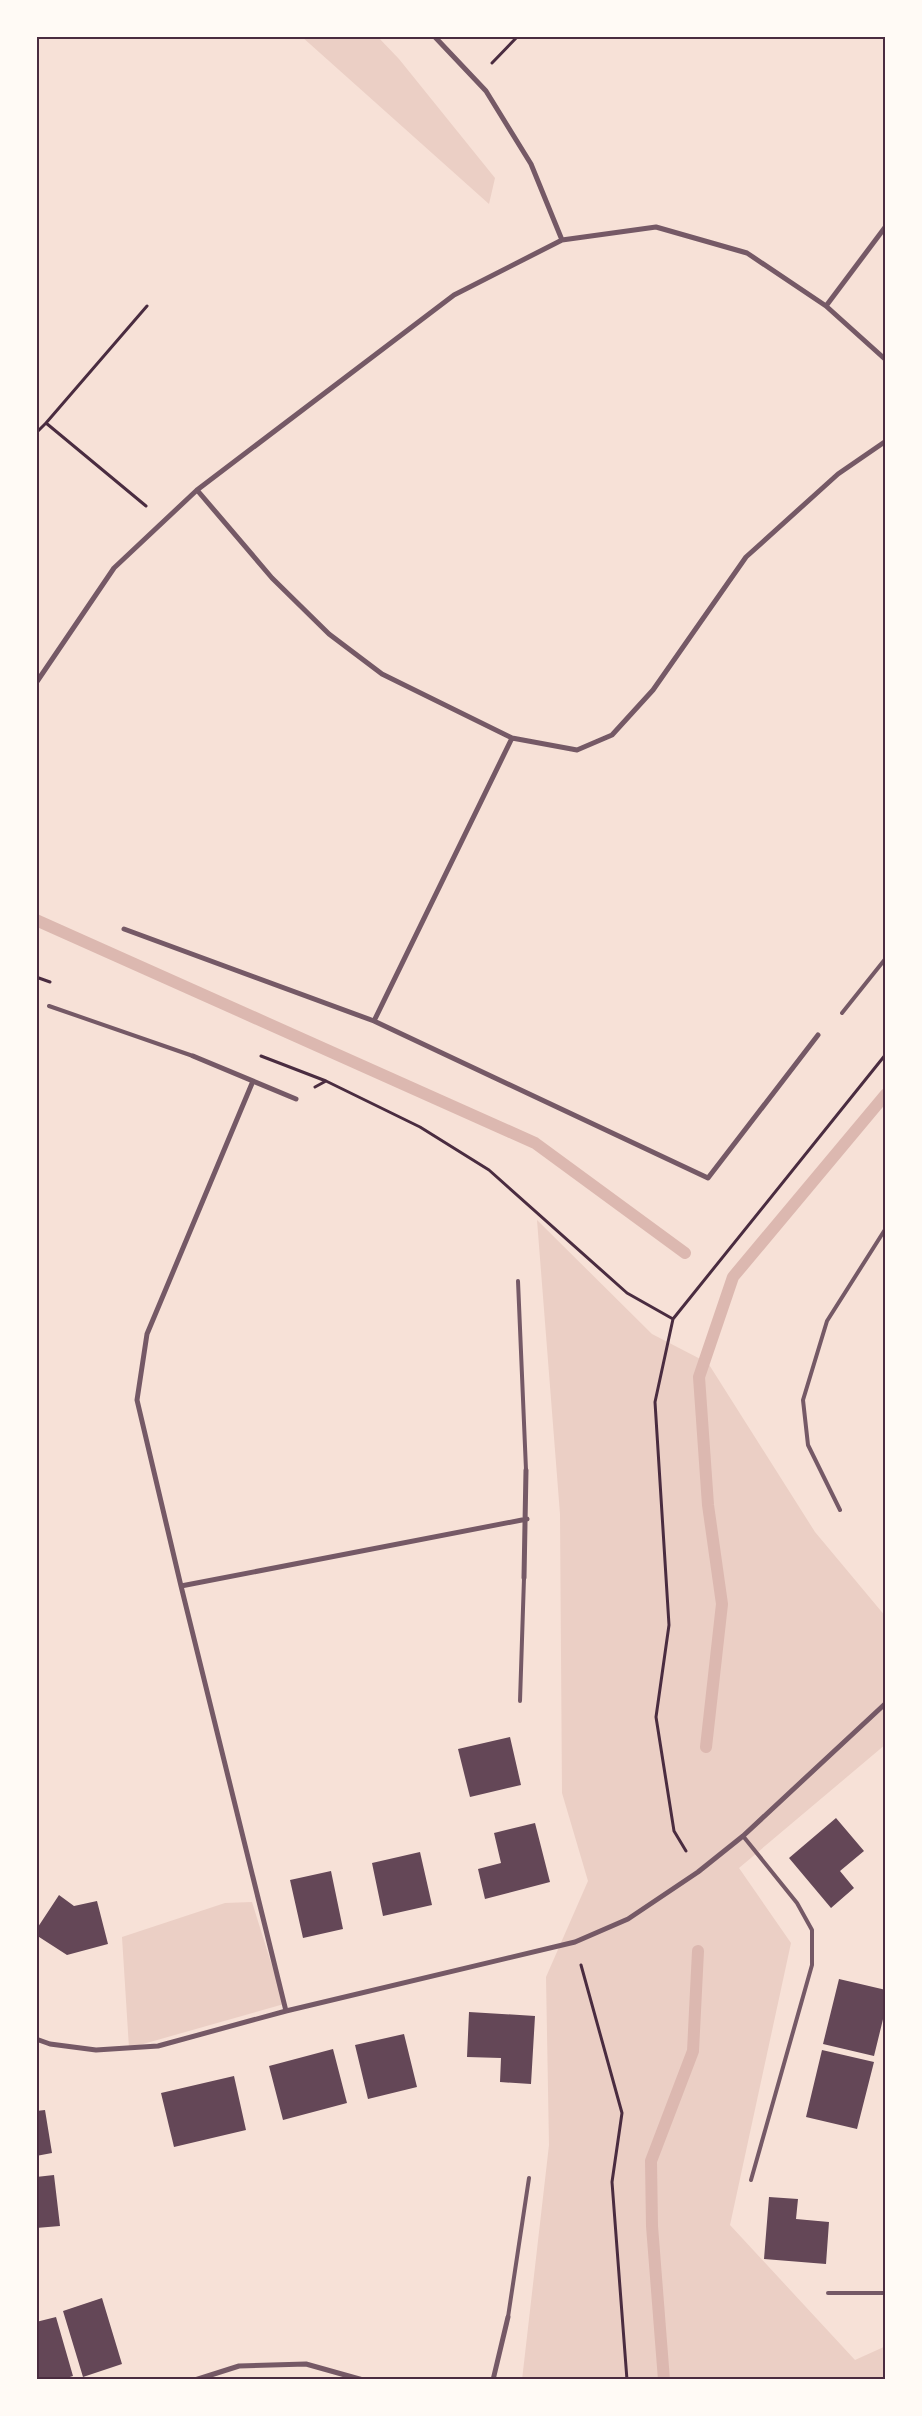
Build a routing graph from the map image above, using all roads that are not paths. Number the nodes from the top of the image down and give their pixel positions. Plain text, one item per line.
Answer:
1 (434, 36) edge
2 (886, 226) edge
3 (562, 240) junction
4 (826, 306) junction
5 (886, 360) edge
6 (886, 441) edge
7 (197, 490) junction
8 (36, 682) edge
9 (512, 738) junction
10 (124, 930) dead end
11 (886, 958) edge
12 (50, 1006) dead end
13 (842, 1013) dead end
14 (374, 1021) junction
15 (818, 1035) dead end
16 (193, 1056) joint
17 (252, 1081) junction
18 (296, 1099) dead end
19 (886, 1228) edge
20 (518, 1280) dead end
21 (526, 1470) joint
22 (840, 1510) dead end
23 (526, 1519) junction
24 (524, 1578) joint
25 (181, 1586) junction
26 (520, 1701) dead end
27 (886, 1703) edge
28 (743, 1836) junction
29 (286, 2011) junction
30 (36, 2039) edge
31 (529, 2178) dead end
32 (751, 2180) dead end
33 (828, 2293) dead end
34 (886, 2293) edge
35 (508, 2317) joint
36 (195, 2380) edge
37 (363, 2380) edge
38 (493, 2380) edge

1 - 3 street
2 - 4 street
3 - 4 street
3 - 7 street
4 - 5 street
6 - 9 street
7 - 8 street
7 - 9 street
9 - 14 street
10 - 14 street
11 - 13 lane
12 - 16 lane
14 - 15 street
16 - 17 street
17 - 18 street
17 - 25 street
19 - 22 lane
20 - 21 lane
21 - 23 street
23 - 24 street
23 - 25 street
24 - 26 lane
25 - 29 street
27 - 28 street
28 - 29 street
28 - 32 lane
29 - 30 street
31 - 35 lane
33 - 34 lane
35 - 38 street
36 - 37 street

